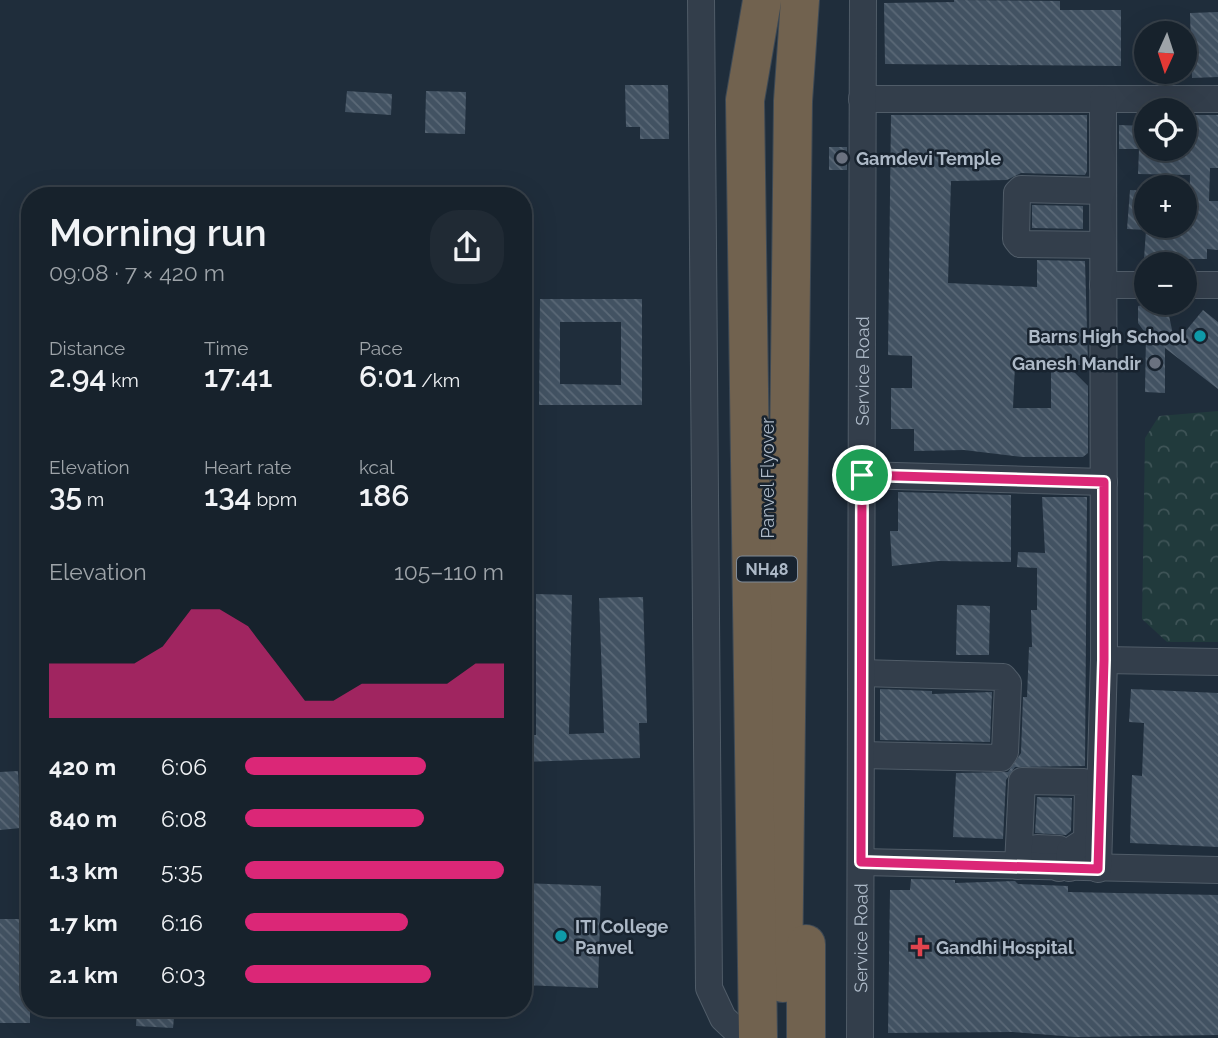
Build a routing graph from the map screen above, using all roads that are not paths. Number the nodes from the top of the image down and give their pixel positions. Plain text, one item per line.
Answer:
1 (701, 0) edge
2 (863, 0) edge
3 (762, 1) edge
4 (800, 1) edge
5 (862, 99) junction
6 (1103, 99) junction
7 (1218, 99) edge
8 (780, 101) junction
9 (1103, 199) junction
10 (1095, 245) junction
11 (1103, 285) junction
12 (1134, 285) edge
13 (1197, 285) edge
14 (1218, 285) edge
15 (862, 475) junction
16 (1104, 482) junction
17 (1104, 660) junction
18 (1218, 662) edge
19 (861, 673) junction
20 (861, 755) junction
21 (1094, 790) junction
22 (1037, 848) dead end
23 (861, 862) junction
24 (1018, 866) junction
25 (1064, 868) junction
26 (1098, 869) junction
27 (1218, 870) edge
28 (744, 1038) edge
29 (758, 1038) edge
30 (766, 1038) edge
31 (782, 1038) edge
32 (806, 1038) edge
33 (860, 1038) edge

1 - 28 street
2 - 5 street, Service Road
3 - 8 highway, Panvel Flyover / NH48
3 - 29 highway
4 - 8 highway, Panvel Flyover / NH48
4 - 32 highway
5 - 6 street
5 - 15 street, Service Road
6 - 7 street
6 - 9 street
8 - 30 highway, Panvel Flyover / NH48
8 - 31 highway, Panvel Flyover / NH48
9 - 10 street
9 - 10 street
10 - 11 street
11 - 12 street
11 - 16 street
13 - 14 street
15 - 16 street
15 - 19 street, Service Road
16 - 17 street
17 - 18 street
17 - 21 street
19 - 20 street, Service Road
19 - 20 street
20 - 23 street, Service Road
21 - 24 street
21 - 25 street
21 - 26 street
22 - 25 street
23 - 24 street
23 - 33 street, Service Road
24 - 25 street
25 - 26 street
26 - 27 street

